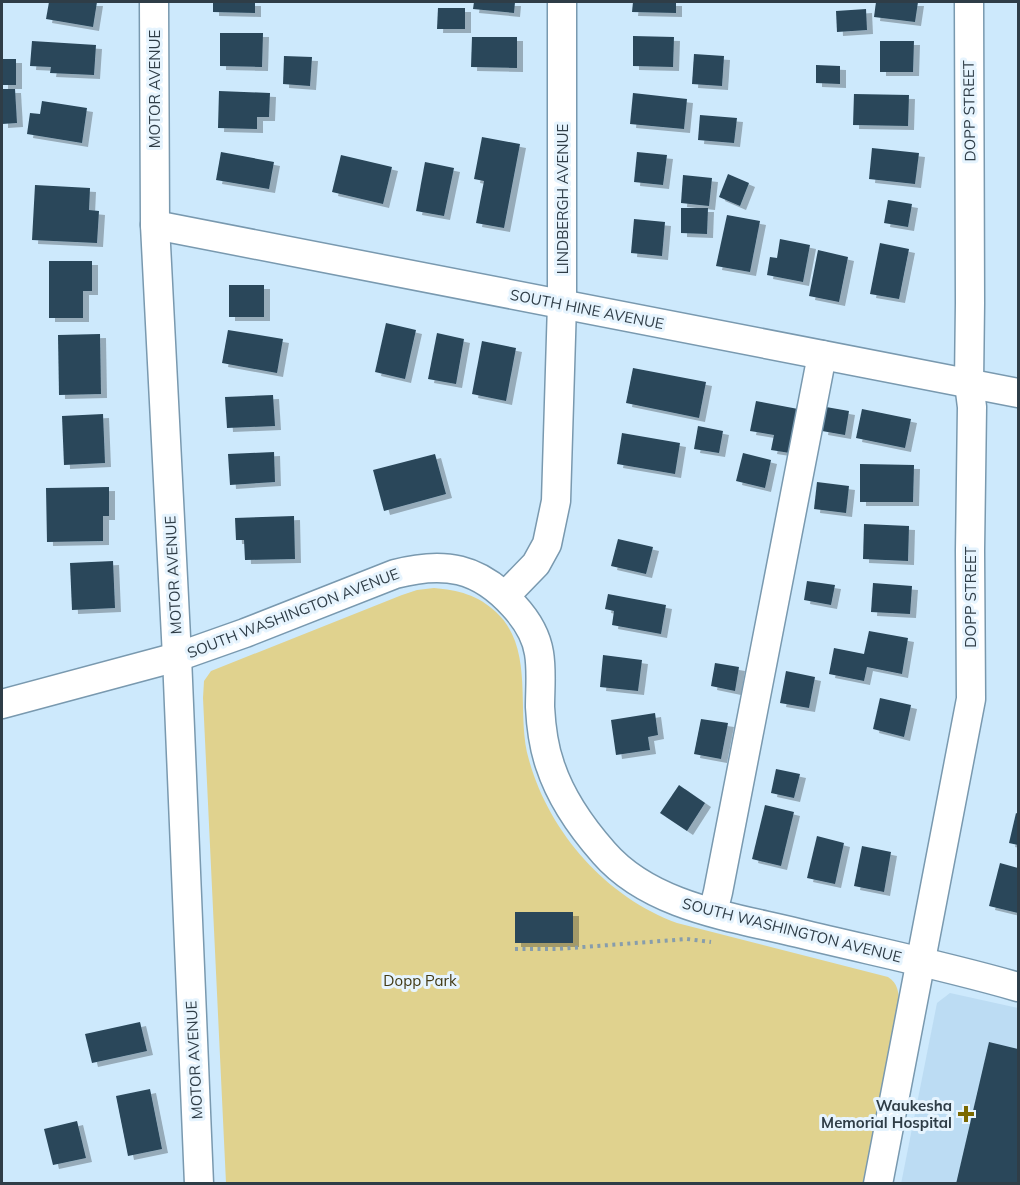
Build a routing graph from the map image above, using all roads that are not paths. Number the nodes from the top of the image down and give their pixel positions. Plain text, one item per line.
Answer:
1 (154, 2) edge
2 (562, 2) edge
3 (969, 2) edge
4 (155, 225) junction
5 (562, 304) junction
6 (822, 355) junction
7 (969, 383) junction
8 (1018, 393) edge
9 (505, 596) junction
10 (177, 657) junction
11 (2, 704) edge
12 (713, 912) junction
13 (922, 962) junction
14 (1018, 987) edge
15 (199, 1184) edge
16 (878, 1184) edge

1 - 4 street, MOTOR AVENUE
2 - 5 street, LINDBERGH AVENUE
3 - 7 street, DOPP STREET
4 - 5 street, SOUTH HINE AVENUE
4 - 10 street, MOTOR AVENUE
5 - 6 street, SOUTH HINE AVENUE
5 - 9 street, LINDBERGH AVENUE
6 - 7 street, SOUTH HINE AVENUE
6 - 12 street
7 - 8 street, SOUTH HINE AVENUE
7 - 13 street, DOPP STREET
9 - 10 street, SOUTH WASHINGTON AVENUE
9 - 12 street, SOUTH WASHINGTON AVENUE
10 - 11 street, SOUTH WASHINGTON AVENUE
10 - 15 street, MOTOR AVENUE
12 - 13 street, SOUTH WASHINGTON AVENUE
13 - 14 street, SOUTH WASHINGTON AVENUE
13 - 16 street, DOPP STREET

